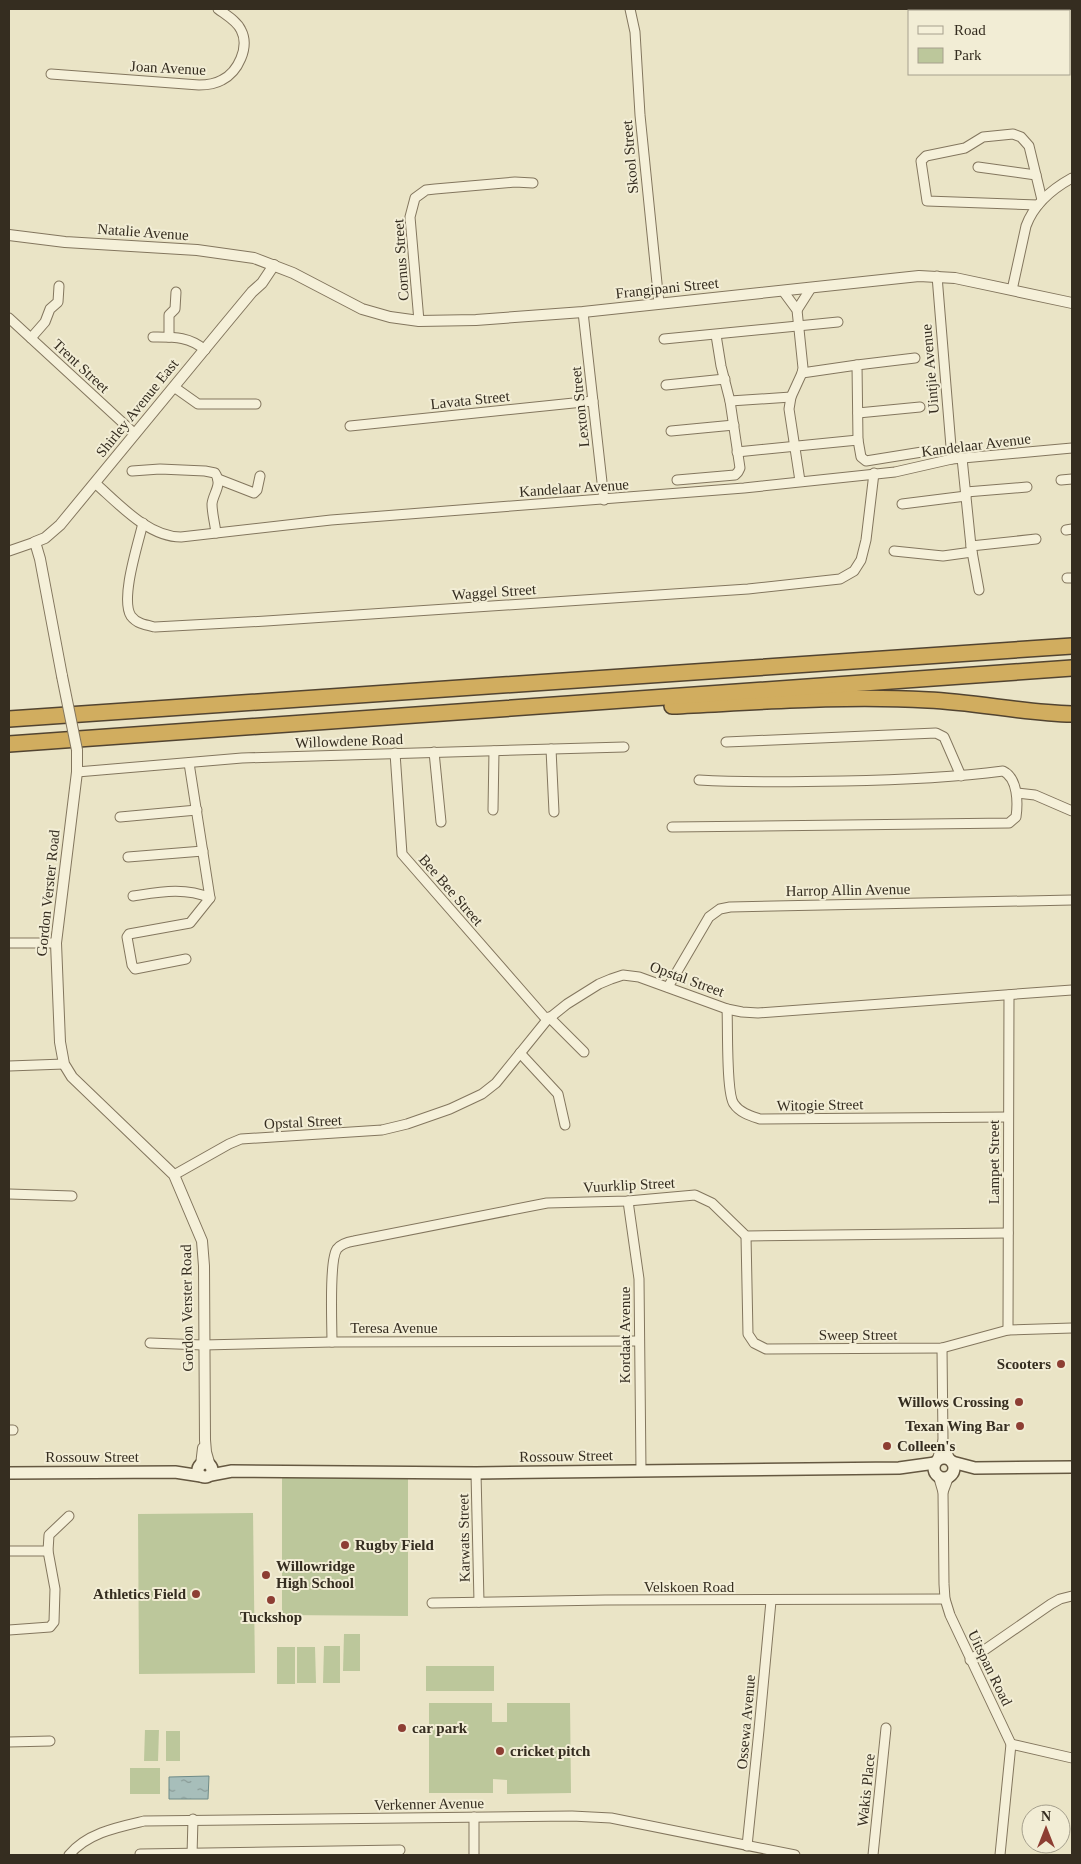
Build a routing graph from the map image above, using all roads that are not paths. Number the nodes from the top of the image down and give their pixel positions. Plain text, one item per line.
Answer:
1 (218, 9) edge
2 (630, 9) edge
3 (51, 74) dead end
4 (978, 167) dead end
5 (1036, 176) junction
6 (1072, 178) edge
7 (533, 183) dead end
8 (1040, 202) junction
9 (9, 235) edge
10 (274, 265) junction
11 (937, 276) junction
12 (59, 286) dead end
13 (810, 288) junction
14 (1012, 290) junction
15 (782, 291) junction
16 (176, 292) dead end
17 (659, 303) junction
18 (1072, 303) edge
19 (797, 310) junction
20 (583, 312) junction
21 (9, 318) edge
22 (419, 321) junction
23 (838, 322) dead end
24 (798, 327) junction
25 (716, 335) junction
26 (153, 337) dead end
27 (169, 337) junction
28 (31, 338) junction
29 (664, 339) dead end
30 (204, 350) junction
31 (915, 358) dead end
32 (856, 365) junction
33 (802, 373) junction
34 (725, 379) junction
35 (666, 385) dead end
36 (174, 387) junction
37 (790, 397) junction
38 (593, 401) junction
39 (730, 401) junction
40 (256, 404) dead end
41 (920, 408) dead end
42 (858, 413) junction
43 (350, 426) dead end
44 (734, 426) junction
45 (671, 431) dead end
46 (135, 434) junction
47 (858, 440) junction
48 (794, 446) junction
49 (1072, 448) edge
50 (737, 452) junction
51 (922, 452) dead end
52 (962, 458) junction
53 (952, 459) junction
54 (132, 471) dead end
55 (874, 473) junction
56 (260, 476) dead end
57 (218, 479) junction
58 (1072, 479) edge
59 (677, 480) dead end
60 (1061, 480) dead end
61 (800, 481) junction
62 (95, 483) junction
63 (1027, 487) dead end
64 (966, 494) junction
65 (604, 500) junction
66 (902, 504) dead end
67 (143, 523) junction
68 (216, 533) junction
69 (1036, 539) dead end
70 (35, 542) junction
71 (971, 549) junction
72 (9, 551) edge
73 (894, 551) dead end
74 (979, 590) dead end
75 (1072, 646) edge
76 (1072, 668) edge
77 (1002, 707) junction
78 (1072, 714) edge
79 (424, 715) junction
80 (9, 719) edge
81 (1072, 725) edge
82 (726, 742) dead end
83 (9, 744) edge
84 (624, 747) dead end
85 (551, 749) junction
86 (494, 751) junction
87 (434, 752) junction
88 (395, 753) junction
89 (190, 763) junction
90 (77, 772) junction
91 (961, 776) junction
92 (699, 780) dead end
93 (1017, 793) junction
94 (197, 810) junction
95 (493, 810) dead end
96 (1072, 811) edge
97 (554, 812) dead end
98 (120, 817) dead end
99 (441, 822) dead end
100 (672, 827) dead end
101 (203, 851) junction
102 (128, 857) dead end
103 (133, 896) dead end
104 (210, 898) junction
105 (1072, 900) edge
106 (9, 943) edge
107 (56, 943) junction
108 (186, 959) dead end
109 (668, 987) junction
110 (1072, 990) edge
111 (1009, 995) junction
112 (727, 1008) junction
113 (548, 1018) junction
114 (584, 1052) dead end
115 (520, 1053) junction
116 (64, 1064) junction
117 (9, 1066) edge
118 (1008, 1117) junction
119 (565, 1125) dead end
120 (174, 1175) junction
121 (9, 1194) edge
122 (72, 1196) dead end
123 (628, 1200) junction
124 (1008, 1233) junction
125 (746, 1236) junction
126 (1072, 1328) edge
127 (1008, 1330) junction
128 (639, 1340) junction
129 (332, 1342) junction
130 (150, 1343) dead end
131 (203, 1345) junction
132 (942, 1348) junction
133 (943, 1441) junction
134 (951, 1461) junction
135 (1072, 1467) edge
136 (975, 1468) junction
137 (206, 1469) junction
138 (640, 1470) junction
139 (941, 1471) junction
140 (9, 1473) edge
141 (476, 1473) junction
142 (69, 1516) dead end
143 (9, 1551) edge
144 (48, 1551) junction
145 (1072, 1596) edge
146 (946, 1599) junction
147 (770, 1601) junction
148 (479, 1602) junction
149 (432, 1603) dead end
150 (9, 1630) edge
151 (970, 1660) junction
152 (886, 1728) dead end
153 (50, 1741) dead end
154 (9, 1742) edge
155 (1011, 1744) junction
156 (1072, 1758) edge
157 (474, 1817) junction
158 (193, 1820) junction
159 (747, 1846) junction
160 (400, 1850) dead end
161 (140, 1854) dead end
162 (192, 1854) edge
163 (287, 1854) edge
164 (69, 1855) edge
165 (474, 1855) edge
166 (795, 1855) edge
167 (873, 1855) edge
168 (1000, 1855) edge

1 - 3 street, Joan Avenue
2 - 17 street, Skool Street
4 - 5 street
5 - 8 street
5 - 8 street
6 - 8 street
7 - 22 street, Cornus Street
8 - 14 street
9 - 10 street, Natalie Avenue
10 - 22 street, Frangipani Street
10 - 30 street, Shirley Avenue East
11 - 13 street, Frangipani Street
11 - 14 street, Frangipani Street
11 - 53 street, Uintjie Avenue
12 - 28 street
13 - 15 street, Frangipani Street
13 - 19 street
14 - 18 street, Frangipani Street
15 - 17 street, Frangipani Street
15 - 19 street
16 - 27 street
17 - 20 street, Frangipani Street
19 - 24 street
20 - 22 street, Frangipani Street
20 - 38 street, Lexton Street
21 - 28 street, Trent Street
23 - 24 street
24 - 25 street
24 - 33 street
25 - 29 street
25 - 34 street
26 - 27 street
27 - 30 street
28 - 46 street, Trent Street
30 - 36 street, Shirley Avenue East
31 - 32 street
32 - 33 street
32 - 42 street
33 - 37 street
34 - 35 street
34 - 39 street
36 - 40 street
36 - 46 street, Shirley Avenue East
37 - 39 street
37 - 48 street
38 - 43 street, Lavata Street
38 - 65 street, Lexton Street
39 - 44 street
41 - 42 street
42 - 47 street
44 - 45 street
44 - 50 street
46 - 62 street, Shirley Avenue East
47 - 48 street
47 - 51 street
48 - 50 street
48 - 61 street
49 - 52 street, Kandelaar Avenue
50 - 59 street
52 - 53 street, Kandelaar Avenue
52 - 64 street
53 - 55 street, Kandelaar Avenue
54 - 57 street
55 - 61 street, Kandelaar Avenue
55 - 67 street, Waggel Street
56 - 57 street
57 - 68 street
58 - 60 street
61 - 65 street, Kandelaar Avenue
62 - 67 street, Kandelaar Avenue
62 - 70 street, Shirley Avenue East
63 - 64 street
64 - 66 street
64 - 71 street
65 - 68 street, Kandelaar Avenue
67 - 68 street, Kandelaar Avenue
69 - 71 street
70 - 72 street, Shirley Avenue East
70 - 90 street, Gordon Verster Road, bridge
71 - 73 street
71 - 74 street
75 - 80 highway
76 - 79 highway
77 - 78 highway
77 - 79 highway
77 - 81 highway
79 - 83 highway
82 - 91 street
84 - 85 street, Willowdene Road
85 - 86 street, Willowdene Road
85 - 97 street
86 - 87 street, Willowdene Road
86 - 95 street
87 - 88 street, Willowdene Road
87 - 99 street
88 - 89 street, Willowdene Road
88 - 113 street, Bee Bee Street
89 - 90 street, Willowdene Road
89 - 94 street
90 - 107 street, Gordon Verster Road
91 - 92 street
91 - 93 street
93 - 96 street
93 - 100 street
94 - 98 street
94 - 101 street
101 - 102 street
101 - 104 street
103 - 104 street
104 - 108 street
105 - 109 street, Harrop Allin Avenue
106 - 107 street
107 - 116 street, Gordon Verster Road
109 - 112 street, Opstal Street
109 - 113 street, Opstal Street
110 - 111 street, Opstal Street
111 - 112 street, Opstal Street
111 - 118 street, Lampet Street
112 - 118 street, Witogie Street
113 - 114 street, Bee Bee Street
113 - 115 street, Opstal Street
115 - 119 street
115 - 120 street, Opstal Street
116 - 117 street
116 - 120 street, Gordon Verster Road
118 - 124 street, Lampet Street
120 - 131 street, Gordon Verster Road
121 - 122 street
123 - 125 street, Vuurklip Street
123 - 128 street, Kordaat Avenue
123 - 129 street, Vuurklip Street
124 - 125 street
124 - 127 street, Lampet Street
125 - 132 street, Sweep Street
126 - 127 street, Sweep Street
127 - 132 street, Sweep Street
128 - 129 street, Teresa Avenue
128 - 138 street, Kordaat Avenue
129 - 131 street, Teresa Avenue
130 - 131 street, Teresa Avenue
131 - 137 street, Gordon Verster Road
132 - 133 street, Uitspan Road
133 - 134 street, Uitspan Road
133 - 139 street, Uitspan Road
134 - 136 main road, Rossouw Street
134 - 139 main road
135 - 136 main road, Rossouw Street
136 - 139 main road, Rossouw Street
137 - 140 main road, Rossouw Street
137 - 141 main road, Rossouw Street
138 - 139 main road, Rossouw Street
138 - 141 main road, Rossouw Street
139 - 146 street, Uitspan Road
141 - 148 street, Karwats Street
142 - 144 street
143 - 144 street
144 - 150 street
145 - 151 street
146 - 147 street, Velskoen Road
146 - 151 street, Uitspan Road
147 - 148 street, Velskoen Road
147 - 159 street, Ossewa Avenue
148 - 149 street, Velskoen Road
151 - 155 street, Uitspan Road
152 - 167 street, Wakis Place
153 - 154 street
155 - 156 street
155 - 168 street
157 - 158 street, Verkenner Avenue
157 - 159 street, Verkenner Avenue
157 - 165 street
158 - 162 street
158 - 164 street, Verkenner Avenue
159 - 166 street, Verkenner Avenue
160 - 163 street
161 - 162 street
162 - 163 street

